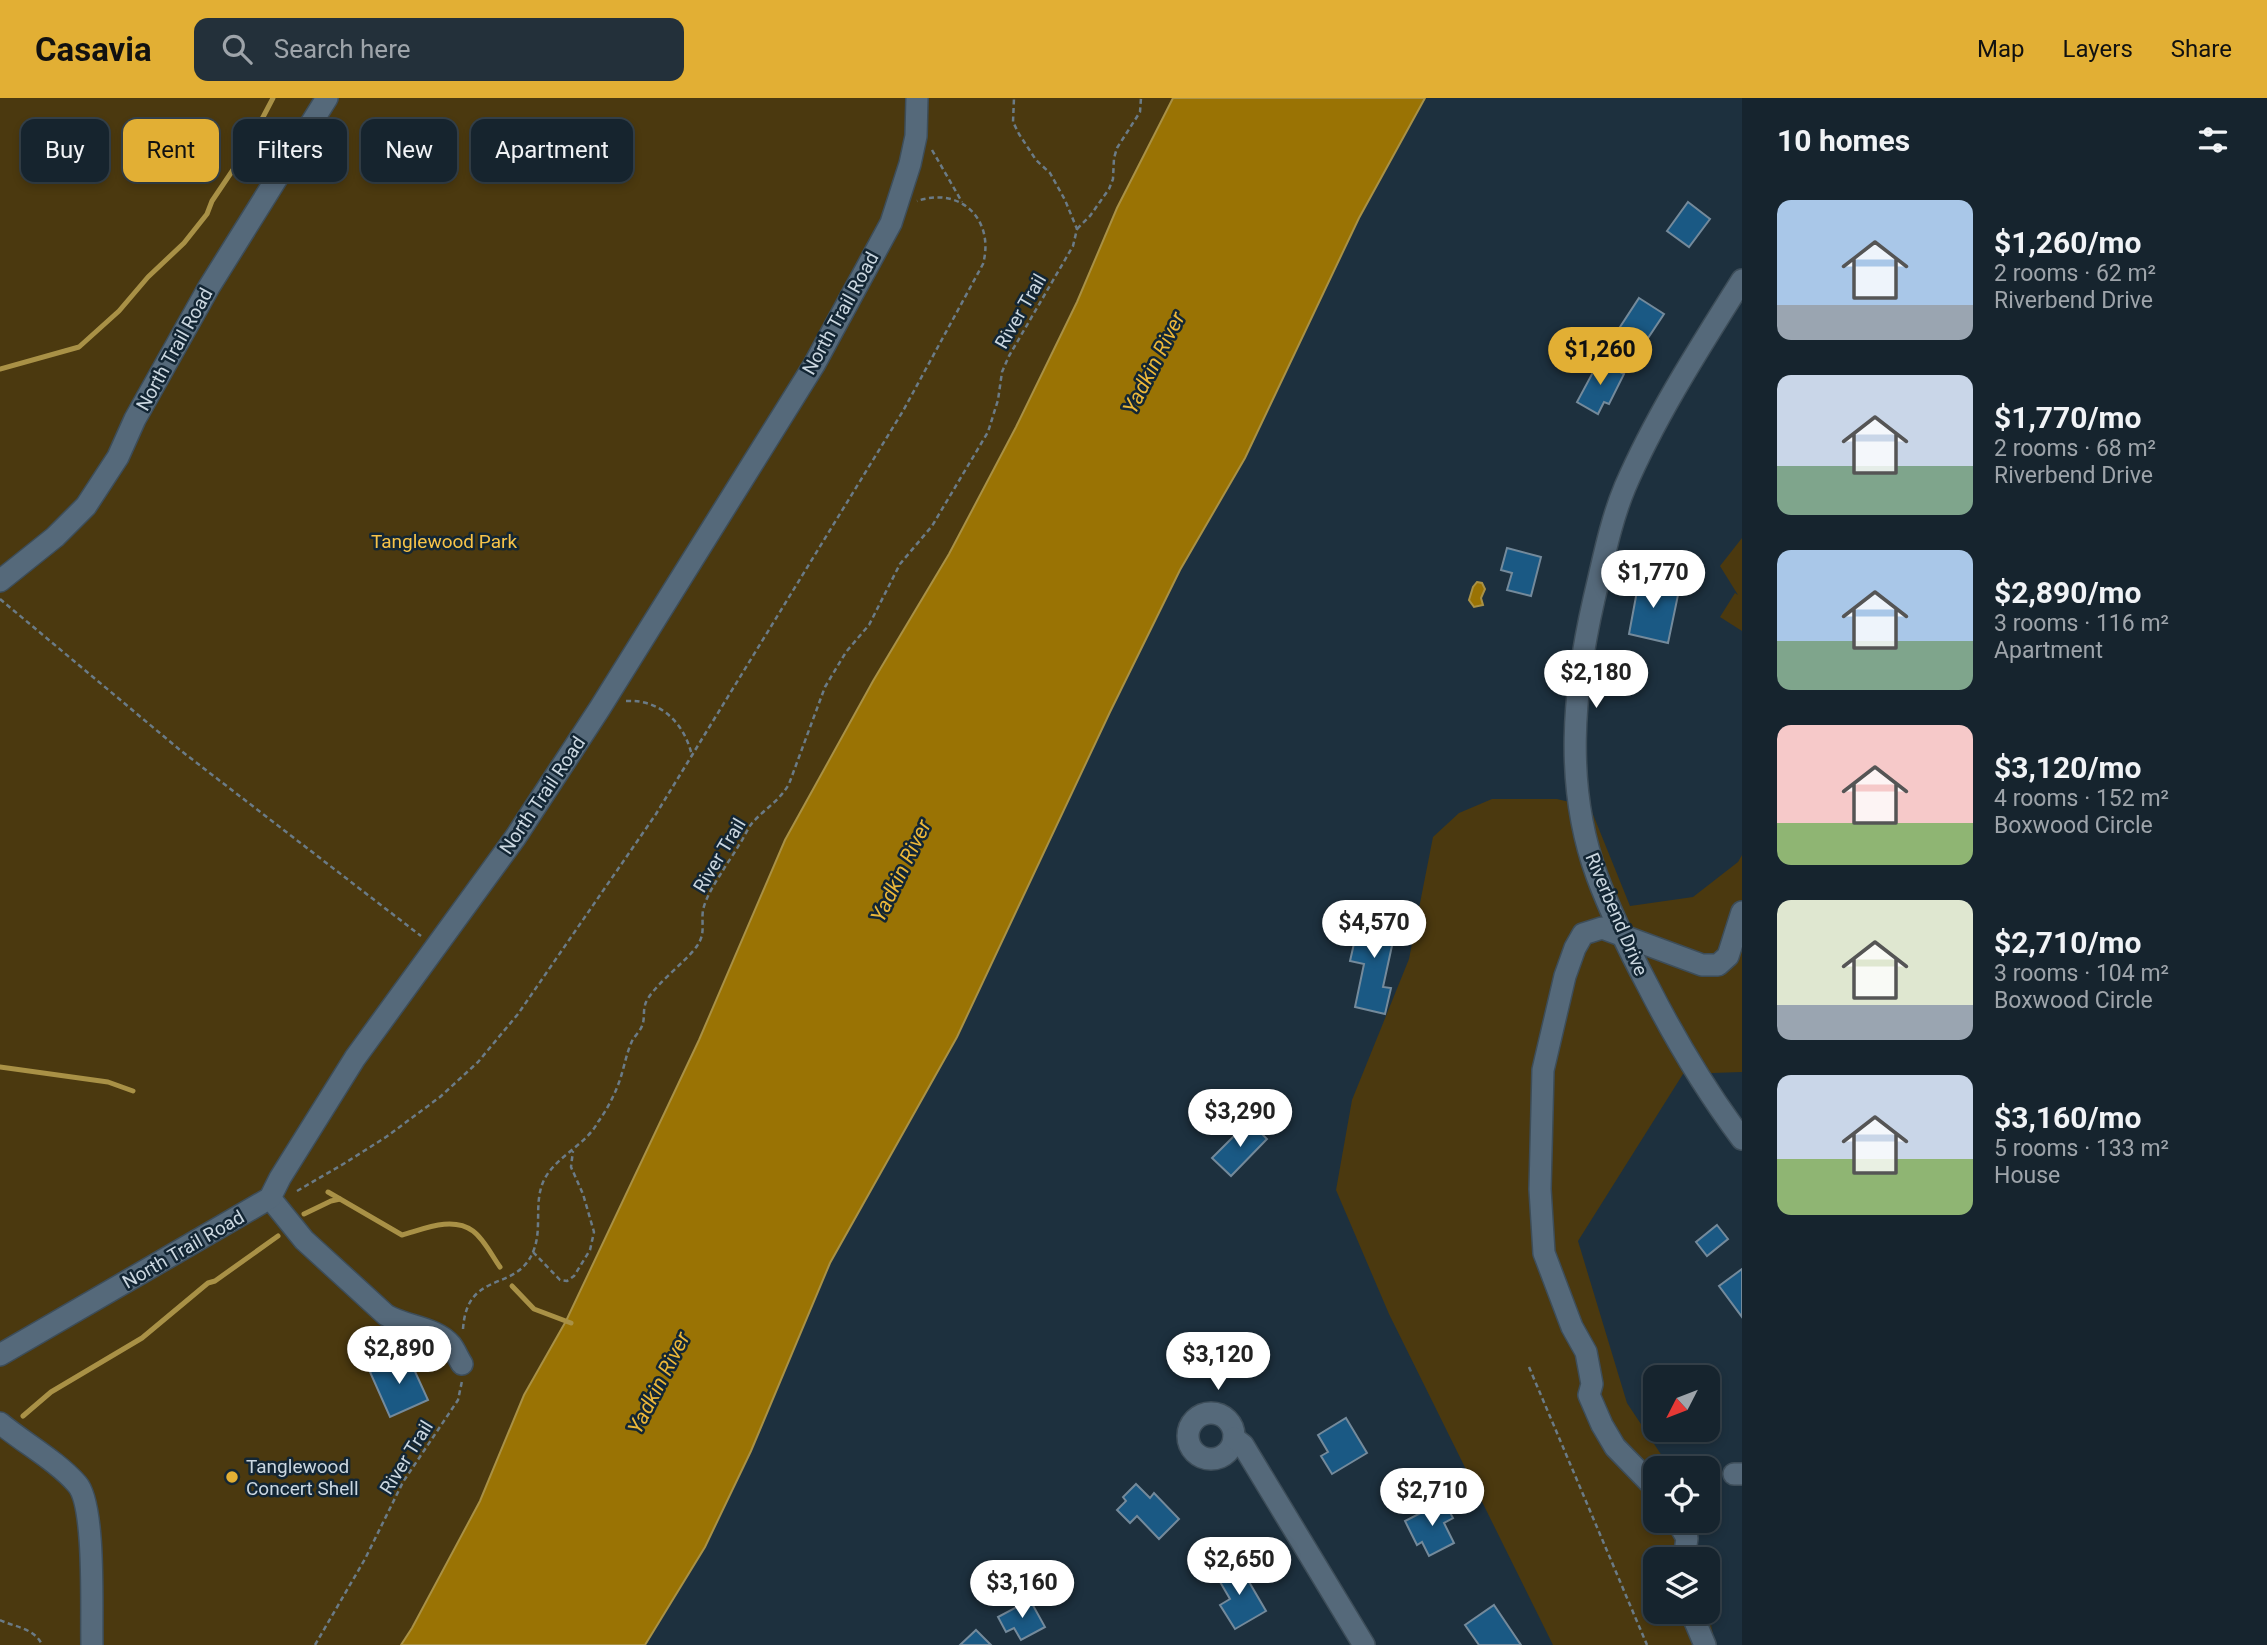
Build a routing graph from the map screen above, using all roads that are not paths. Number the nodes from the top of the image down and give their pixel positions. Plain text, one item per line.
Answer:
1 (327, 98) edge
2 (917, 98) edge
3 (1742, 280) edge
4 (0, 582) edge
5 (1742, 912) edge
6 (1621, 934) junction
7 (1742, 1139) edge
8 (270, 1198) junction
9 (0, 1355) edge
10 (462, 1364) road end
11 (0, 1423) edge
12 (1234, 1438) dead end
13 (1643, 1476) edge
14 (1696, 1624) edge
15 (92, 1645) edge
16 (1364, 1645) edge
17 (1704, 1645) edge

1 - 4 street, North Trail Road
2 - 8 street, North Trail Road
3 - 6 street, Riverbend Drive
5 - 6 street
6 - 7 street, Riverbend Drive
6 - 13 street
8 - 9 street, North Trail Road
8 - 10 street
11 - 15 street
12 - 16 street
14 - 17 street

